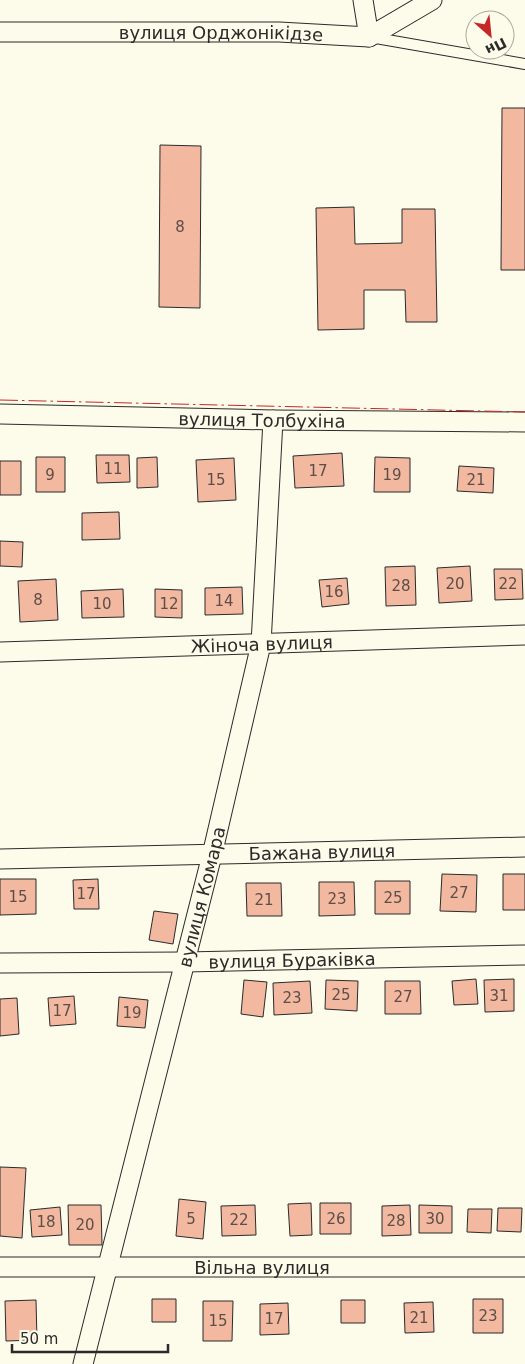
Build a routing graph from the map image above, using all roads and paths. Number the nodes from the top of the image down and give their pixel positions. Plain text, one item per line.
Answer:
1 (362, 0) edge
2 (432, 0) edge
3 (0, 32) edge
4 (369, 37) junction
5 (525, 64) edge
6 (0, 414) edge
7 (273, 420) junction
8 (525, 422) edge
9 (525, 635) edge
10 (261, 644) junction
11 (0, 652) edge
12 (525, 848) edge
13 (212, 855) junction
14 (0, 859) edge
15 (525, 955) edge
16 (185, 962) junction
17 (0, 963) edge
18 (0, 1267) edge
19 (108, 1267) junction
20 (525, 1267) edge
21 (83, 1364) edge

1 - 4 street
2 - 4 street
3 - 4 street, вулиця Орджонікідзе
4 - 5 lane
6 - 7 street, вулиця Толбухіна
7 - 8 street, вулиця Толбухіна
7 - 10 street, вулиця Комара
9 - 10 street, Жіноча вулиця
10 - 11 street, Жіноча вулиця
10 - 13 street, вулиця Комара
12 - 13 street, Бажана вулиця
13 - 14 street, Бажана вулиця
13 - 16 street, вулиця Комара
15 - 16 street, вулиця Бураківка
16 - 17 street, вулиця Бураківка
16 - 19 street, вулиця Комара
18 - 19 street, Вільна вулиця
19 - 20 street, Вільна вулиця
19 - 21 street, вулиця Комара

